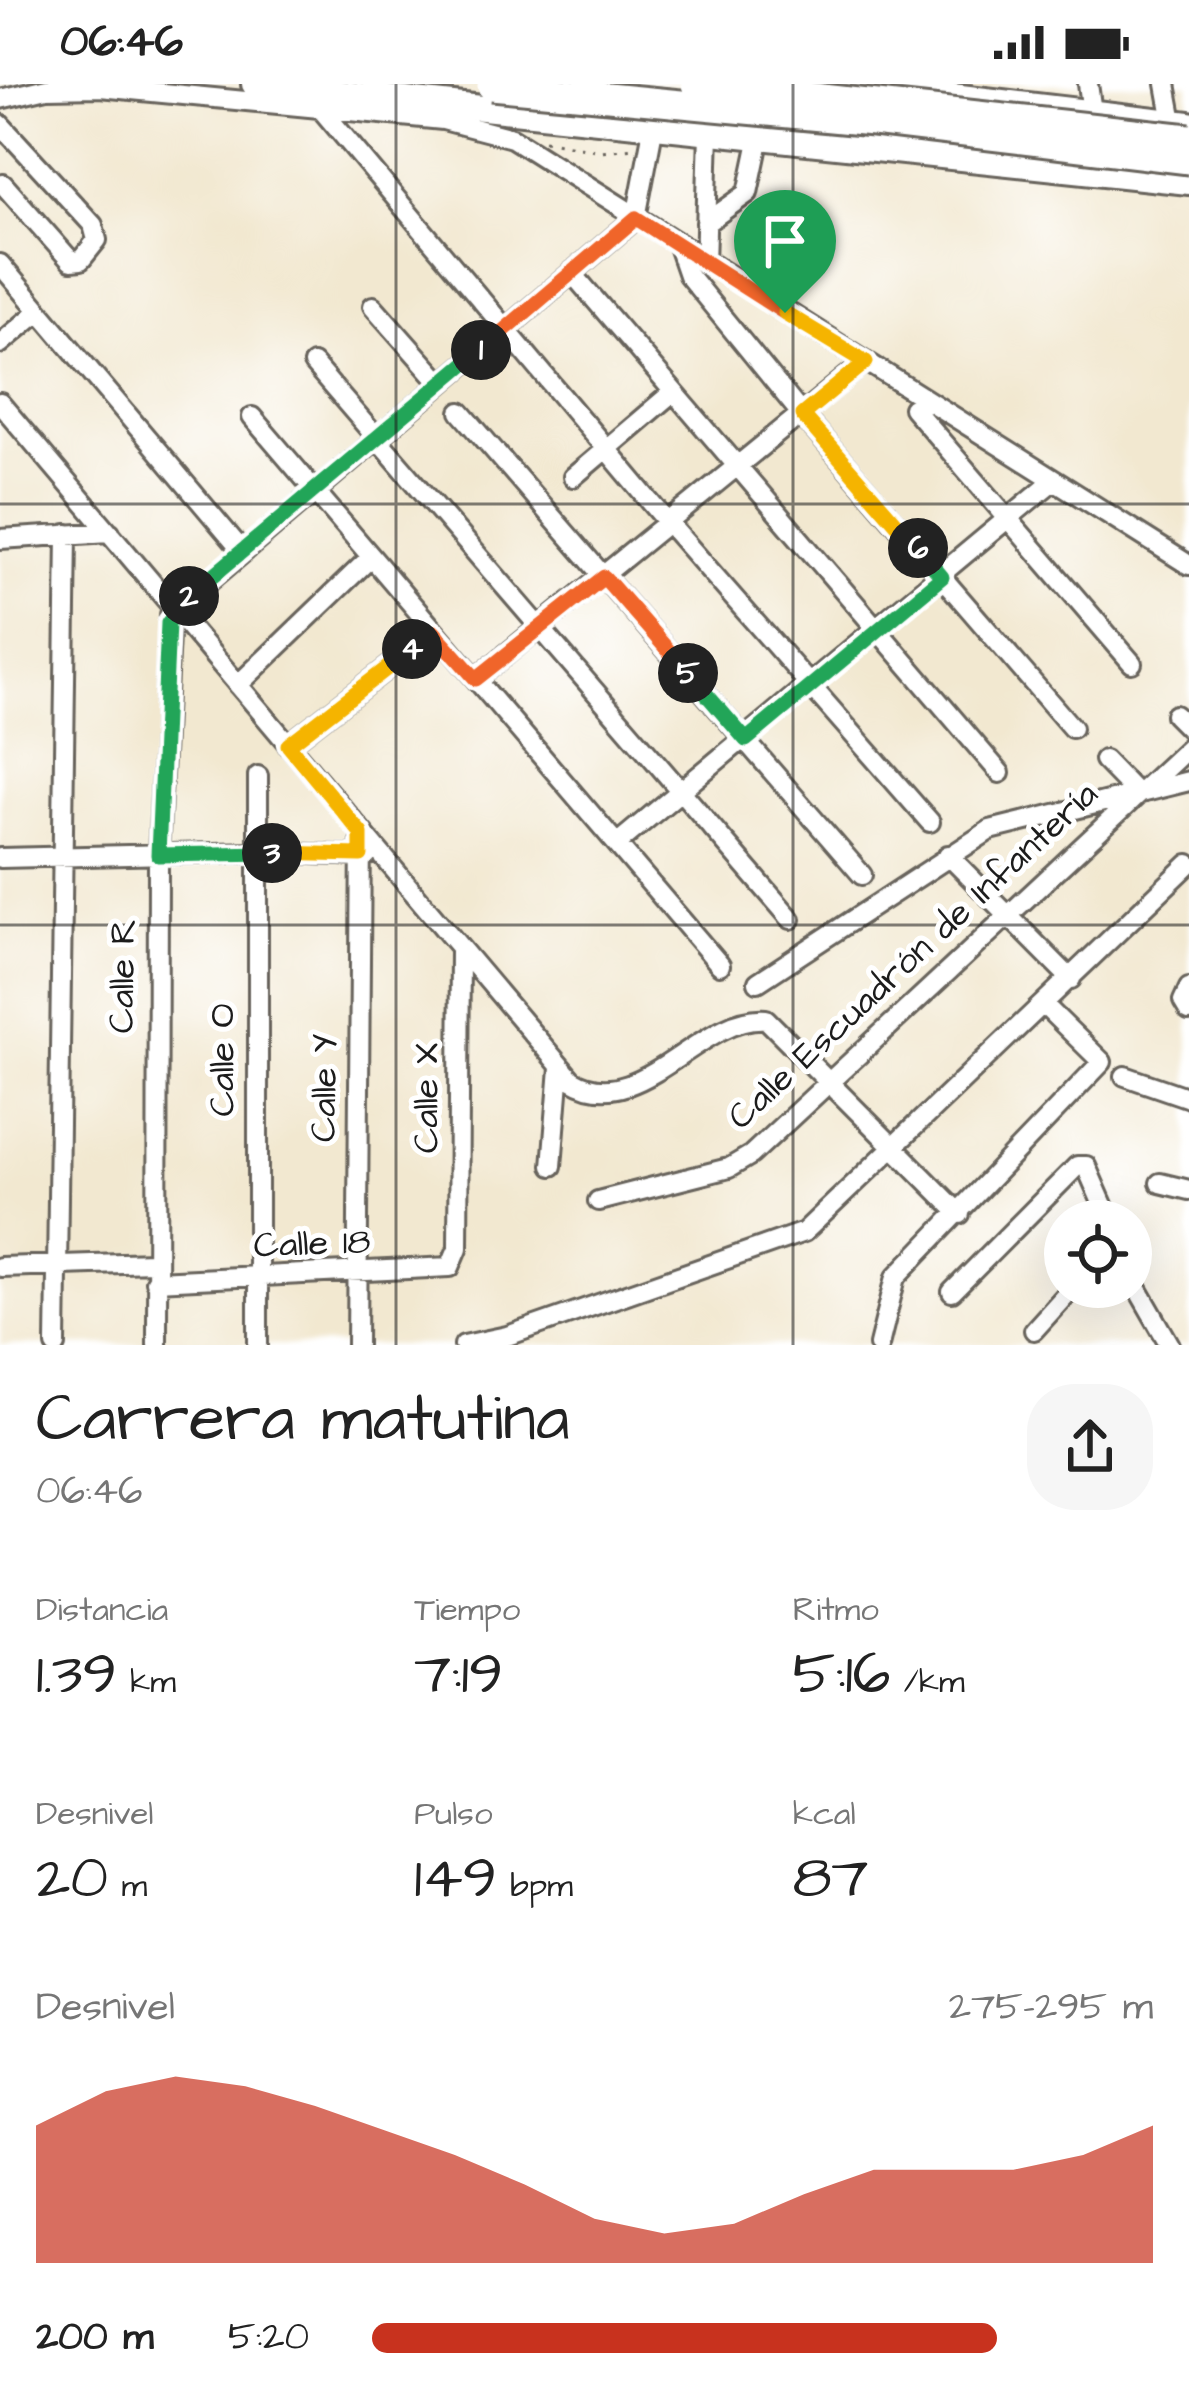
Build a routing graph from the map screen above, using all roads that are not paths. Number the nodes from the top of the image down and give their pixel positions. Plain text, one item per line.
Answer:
1 (612, 84) edge
2 (661, 84) edge
3 (695, 84) edge
4 (706, 84) edge
5 (851, 84) edge
6 (1088, 84) edge
7 (1166, 84) edge
8 (268, 85) edge
9 (480, 85) edge
10 (887, 86) edge
11 (971, 89) edge
12 (0, 99) edge
13 (322, 109) junction
14 (422, 110) junction
15 (1092, 112) junction
16 (598, 120) junction
17 (0, 124) edge
18 (654, 124) junction
19 (1184, 128) edge
20 (709, 132) junction
21 (760, 136) junction
22 (29, 152) junction
23 (1189, 160) edge
24 (1189, 182) edge
25 (2, 186) edge
26 (636, 218) junction
27 (706, 223) junction
28 (678, 246) junction
29 (0, 264) edge
30 (705, 264) junction
31 (573, 274) junction
32 (373, 306) dead end
33 (39, 311) junction
34 (508, 327) junction
35 (0, 344) edge
36 (866, 362) junction
37 (313, 364) dead end
38 (441, 383) junction
39 (674, 392) junction
40 (0, 403) edge
41 (913, 408) dead end
42 (461, 412) dead end
43 (802, 415) junction
44 (252, 417) dead end
45 (378, 435) junction
46 (607, 449) junction
47 (736, 469) junction
48 (574, 478) dead end
49 (1054, 480) junction
50 (315, 489) junction
51 (1006, 523) junction
52 (670, 525) junction
53 (110, 532) junction
54 (67, 535) junction
55 (0, 539) edge
56 (242, 552) junction
57 (369, 559) junction
58 (1189, 565) edge
59 (604, 577) junction
60 (942, 577) junction
61 (173, 609) junction
62 (539, 628) junction
63 (880, 630) junction
64 (434, 632) junction
65 (1132, 663) dead end
66 (476, 679) junction
67 (238, 685) junction
68 (812, 686) junction
69 (1072, 728) dead end
70 (746, 740) junction
71 (288, 745) junction
72 (1189, 747) edge
73 (1105, 760) dead end
74 (1000, 773) dead end
75 (258, 776) dead end
76 (1189, 781) edge
77 (682, 792) junction
78 (1132, 796) junction
79 (930, 823) dead end
80 (361, 833) junction
81 (618, 843) junction
82 (256, 852) junction
83 (158, 855) junction
84 (361, 855) junction
85 (948, 855) junction
86 (0, 857) edge
87 (67, 858) junction
88 (384, 860) junction
89 (1189, 864) edge
90 (862, 875) dead end
91 (1006, 914) junction
92 (791, 919) dead end
93 (460, 949) junction
94 (720, 965) dead end
95 (1071, 979) junction
96 (758, 982) dead end
97 (1189, 988) edge
98 (1044, 1005) junction
99 (1189, 1011) edge
100 (560, 1069) junction
101 (1125, 1076) dead end
102 (830, 1080) junction
103 (1189, 1099) edge
104 (892, 1146) junction
105 (552, 1166) dead end
106 (1160, 1183) dead end
107 (1189, 1190) edge
108 (1102, 1200) edge
109 (598, 1202) dead end
110 (960, 1214) junction
111 (458, 1248) joint
112 (0, 1267) edge
113 (56, 1267) junction
114 (154, 1272) junction
115 (356, 1275) junction
116 (254, 1280) junction
117 (952, 1292) dead end
118 (1054, 1308) edge
119 (1149, 1308) edge
120 (1034, 1330) dead end
121 (1189, 1341) edge
122 (56, 1345) edge
123 (157, 1345) edge
124 (258, 1345) edge
125 (357, 1345) edge
126 (464, 1345) edge
127 (879, 1345) edge
128 (1170, 1345) edge

1 - 16 main road
2 - 18 main road
3 - 19 highway, bridge
4 - 20 main road
5 - 10 main road
6 - 15 street
7 - 19 street
8 - 14 main road
9 - 23 highway, bridge
10 - 11 main road
11 - 15 main road
12 - 13 street
13 - 14 street
13 - 34 street
14 - 16 main road
14 - 26 street
15 - 19 main road
16 - 18 main road
17 - 22 street
18 - 20 main road
18 - 26 street
20 - 21 main road
20 - 27 street
21 - 24 main road
21 - 27 street
22 - 25 street
22 - 25 street
26 - 28 street
26 - 31 street
27 - 30 street
28 - 30 street
28 - 43 street
29 - 33 street
30 - 36 street
31 - 34 street
31 - 39 street
32 - 38 street
33 - 35 street
33 - 56 street
34 - 38 street
34 - 46 street
36 - 43 street
36 - 49 street
37 - 45 street
38 - 45 street
39 - 46 street
39 - 47 street
40 - 53 street
41 - 51 street
42 - 59 street
43 - 47 street
43 - 60 street
44 - 50 street
45 - 50 street
45 - 62 street
46 - 48 street
46 - 52 street
47 - 52 street
47 - 63 street
49 - 51 street
49 - 58 street
50 - 56 street
50 - 57 street
51 - 60 street
51 - 65 street
52 - 59 street
52 - 68 street
53 - 54 street
53 - 61 street
54 - 55 street
54 - 87 street
56 - 61 street
57 - 64 street
57 - 67 street
59 - 62 street
59 - 70 street
60 - 63 street
60 - 69 street
61 - 67 street
61 - 83 street, Calle R
62 - 66 street
62 - 77 street
63 - 68 street
63 - 74 street
64 - 66 street
64 - 71 street
66 - 81 street
67 - 71 street
68 - 70 street
68 - 79 street
70 - 77 street
70 - 90 street
71 - 80 street
72 - 78 street, Calle Escuadrón de Infantería
73 - 78 street
75 - 82 street, Calle O
76 - 78 street
77 - 81 street
77 - 92 street
78 - 85 street
78 - 91 street, Calle Escuadrón de Infantería
80 - 84 street, Calle Y
80 - 88 street
81 - 94 street
82 - 83 street
82 - 84 street
82 - 116 street, Calle O
83 - 87 street
83 - 114 street, Calle R
84 - 88 street
84 - 115 street, Calle Y
85 - 91 street
85 - 96 street
86 - 87 street
87 - 113 street
88 - 93 street
89 - 95 street
91 - 95 street
91 - 102 street, Calle Escuadrón de Infantería
93 - 100 street
93 - 111 street, Calle X
95 - 98 street
97 - 99 street
98 - 104 street
98 - 110 street
100 - 102 street
100 - 105 street
101 - 103 street
102 - 104 street
102 - 109 street, Calle Escuadrón de Infantería
104 - 110 street
104 - 126 street
106 - 107 street
108 - 117 street
110 - 127 street
111 - 115 street, Calle 18
112 - 113 street, Calle 18
113 - 114 street, Calle 18
113 - 122 street
114 - 116 street, Calle 18
114 - 123 street, Calle R
115 - 116 street, Calle 18
115 - 125 street, Calle Y
116 - 124 street, Calle O
118 - 120 street
119 - 128 street
121 - 128 street

